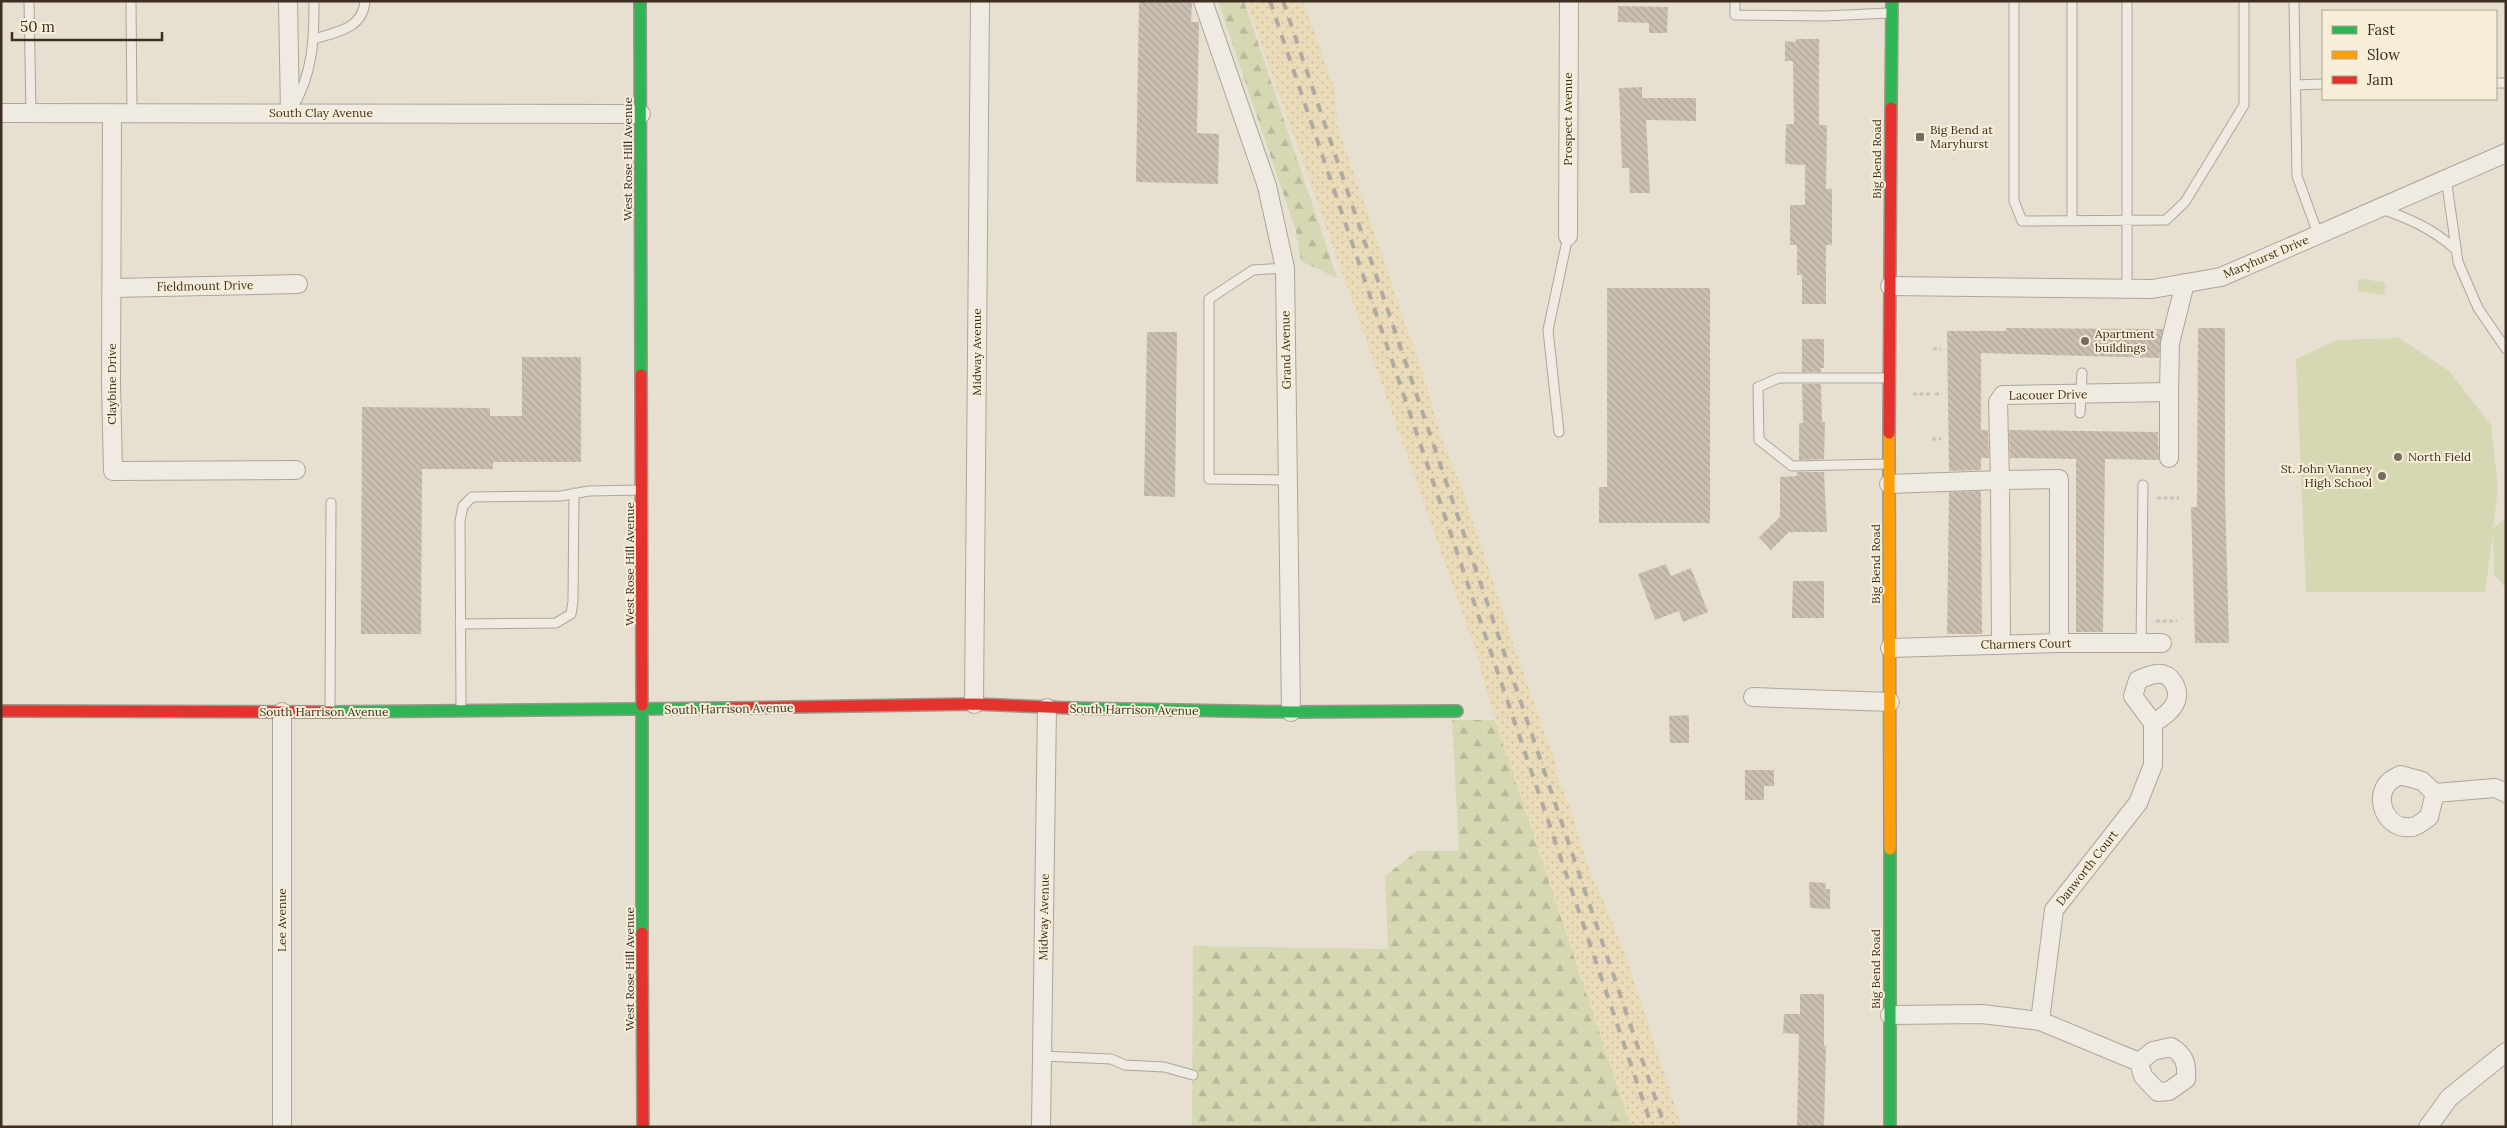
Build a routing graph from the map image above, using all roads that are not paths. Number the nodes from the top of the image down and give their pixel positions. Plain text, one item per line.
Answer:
1 (29, 1) edge
2 (131, 1) edge
3 (288, 1) edge
4 (314, 1) edge
5 (365, 1) edge
6 (640, 1) edge
7 (980, 1) edge
8 (1203, 1) edge
9 (1569, 1) edge
10 (1735, 1) edge
11 (2014, 1) edge
12 (2072, 1) edge
13 (2127, 1) edge
14 (2244, 1) edge
15 (2294, 1) edge
16 (1892, 7) edge
17 (314, 38) junction
18 (2322, 84) edge
19 (2295, 85) junction
20 (1, 113) edge
21 (290, 113) junction
22 (31, 114) junction
23 (112, 114) junction
24 (132, 114) junction
25 (641, 114) junction
26 (2506, 153) edge
27 (2446, 178) junction
28 (2380, 208) junction
29 (2072, 221) junction
30 (2126, 221) junction
31 (2318, 234) junction
32 (1568, 236) joint
33 (2455, 249) junction
34 (1286, 268) junction
35 (2185, 283) junction
36 (298, 284) dead end
37 (1890, 286) junction
38 (112, 288) junction
39 (2127, 289) junction
40 (2506, 348) edge
41 (2082, 373) dead end
42 (1890, 378) junction
43 (2170, 392) junction
44 (2081, 394) junction
45 (2080, 413) dead end
46 (1559, 432) dead end
47 (2169, 458) dead end
48 (1889, 464) junction
49 (296, 470) dead end
50 (1288, 480) junction
51 (2000, 480) junction
52 (1889, 484) junction
53 (2143, 485) dead end
54 (643, 490) junction
55 (574, 493) junction
56 (331, 503) dead end
57 (460, 624) junction
58 (2059, 643) junction
59 (2162, 643) dead end
60 (2142, 644) junction
61 (2001, 645) junction
62 (1890, 648) junction
63 (1753, 697) dead end
64 (1890, 702) junction
65 (974, 704) junction
66 (1046, 708) junction
67 (644, 710) junction
68 (1, 711) edge
69 (1457, 711) dead end
70 (282, 712) junction
71 (330, 712) junction
72 (460, 712) junction
73 (1290, 712) junction
74 (2153, 723) dead end
75 (2436, 793) dead end
76 (2506, 793) edge
77 (1890, 1015) junction
78 (2040, 1021) junction
79 (2506, 1052) edge
80 (1042, 1056) junction
81 (2139, 1062) dead end
82 (1193, 1075) dead end
83 (282, 1127) edge
84 (643, 1127) edge
85 (1040, 1127) edge
86 (1890, 1127) edge
87 (2428, 1127) edge

1 - 22 lane
2 - 24 lane
3 - 21 street
4 - 17 lane
5 - 17 lane
6 - 25 street, West Rose Hill Avenue
7 - 65 street, Midway Avenue
8 - 34 street, Grand Avenue
9 - 32 street, Prospect Avenue
10 - 16 lane
11 - 29 lane
12 - 29 lane
13 - 30 lane
14 - 30 lane
15 - 19 lane
16 - 37 street, Big Bend Road
17 - 21 lane
18 - 19 lane
19 - 31 lane
20 - 22 street, South Clay Avenue
21 - 24 street, South Clay Avenue
21 - 25 street, South Clay Avenue
22 - 23 street, South Clay Avenue
23 - 24 street, South Clay Avenue
23 - 38 street, Claybine Drive
25 - 54 street, West Rose Hill Avenue
26 - 27 street, Maryhurst Drive
27 - 28 street, Maryhurst Drive
27 - 33 lane
28 - 31 street, Maryhurst Drive
28 - 33 lane
29 - 30 lane
30 - 39 lane
31 - 35 street, Maryhurst Drive
32 - 46 lane
33 - 40 lane
34 - 50 street, Grand Avenue
34 - 50 lane
35 - 39 street, Maryhurst Drive
35 - 43 street
36 - 38 street, Fieldmount Drive
37 - 39 street, Maryhurst Drive
37 - 42 street, Big Bend Road
38 - 49 street, Claybine Drive
41 - 44 lane
42 - 48 street, Big Bend Road
42 - 48 lane
43 - 44 street, Lacouer Drive
43 - 47 street
44 - 45 lane
44 - 51 street, Lacouer Drive
48 - 52 street, Big Bend Road
50 - 73 street, Grand Avenue
51 - 52 street
51 - 58 street
51 - 61 street
52 - 62 street, Big Bend Road
53 - 60 lane
54 - 55 lane
54 - 67 street, West Rose Hill Avenue
55 - 57 lane
55 - 57 lane
56 - 71 lane
57 - 72 lane
58 - 60 street, Charmers Court
58 - 61 street, Charmers Court
59 - 60 street, Charmers Court
61 - 62 street, Charmers Court
62 - 64 street, Big Bend Road
63 - 64 street
64 - 77 street, Big Bend Road
65 - 66 street, South Harrison Avenue
65 - 67 street, South Harrison Avenue
66 - 73 street, South Harrison Avenue
66 - 80 street, Midway Avenue
67 - 72 street, South Harrison Avenue
67 - 84 street, West Rose Hill Avenue
68 - 70 street, South Harrison Avenue
69 - 73 street, South Harrison Avenue
70 - 71 street, South Harrison Avenue
70 - 83 street, Lee Avenue
71 - 72 street, South Harrison Avenue
74 - 78 street, Danworth Court
75 - 76 street
77 - 78 street
77 - 86 street, Big Bend Road
78 - 81 street
79 - 87 street
80 - 82 lane
80 - 85 street, Midway Avenue

